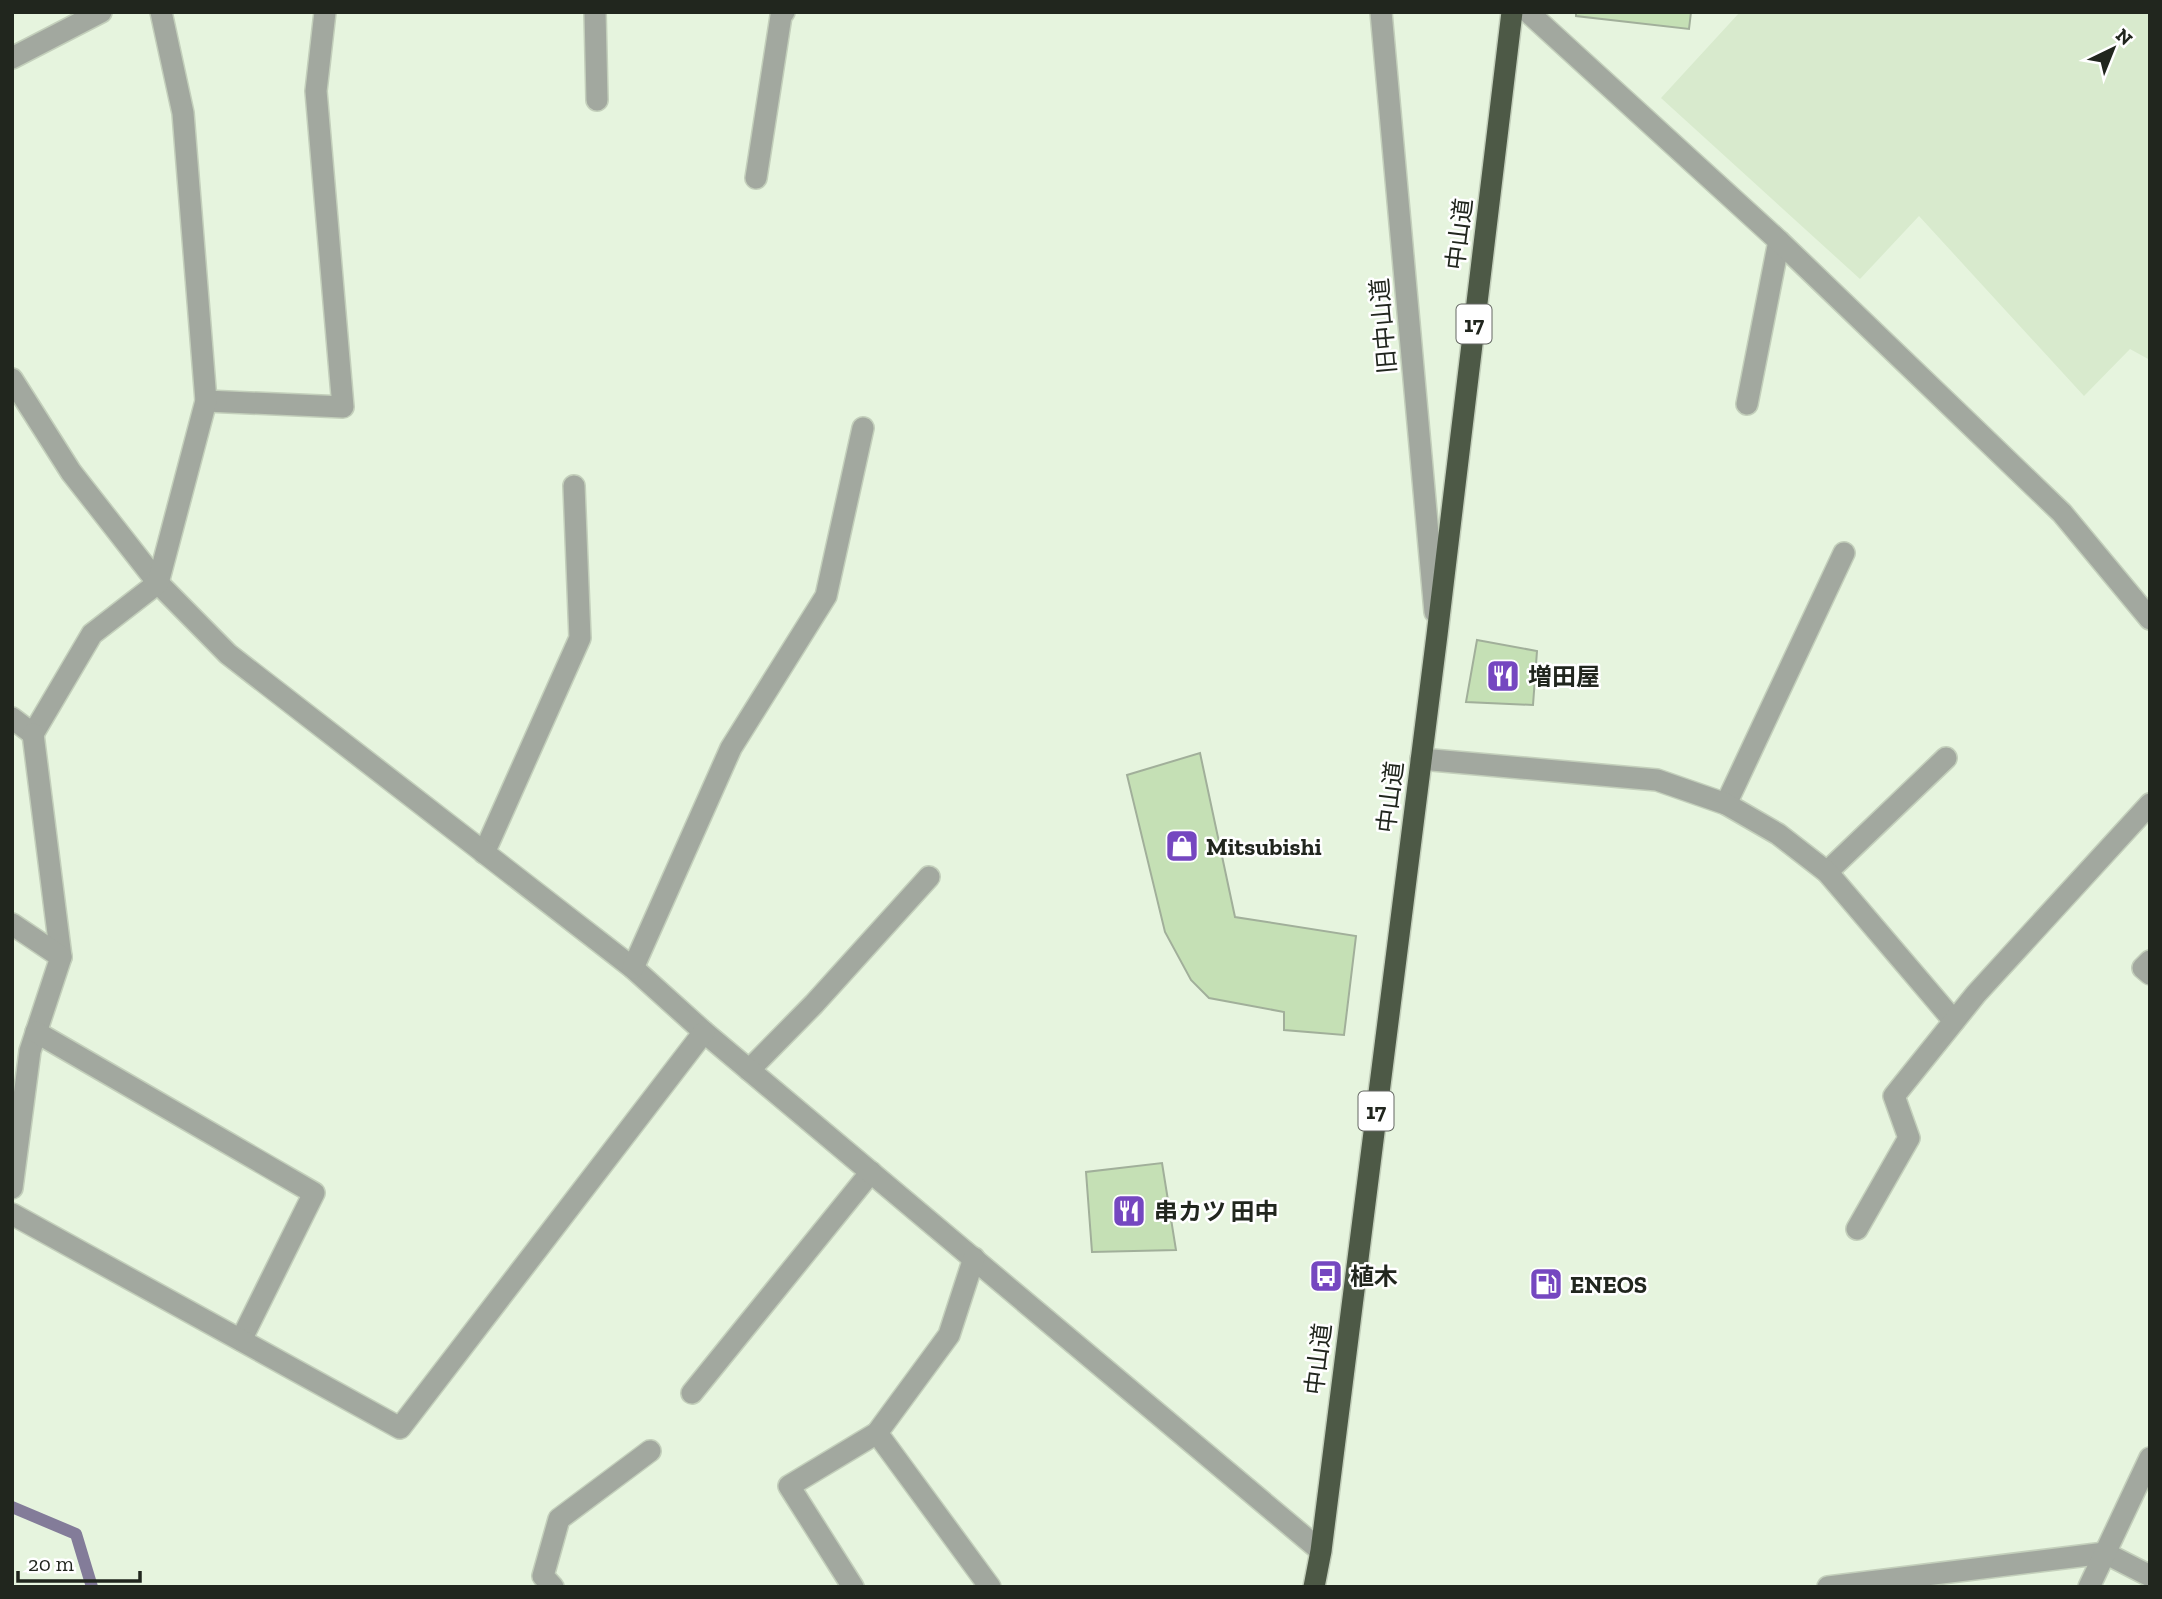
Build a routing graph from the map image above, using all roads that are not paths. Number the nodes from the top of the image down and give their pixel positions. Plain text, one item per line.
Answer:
1 (101, 12) edge
2 (162, 12) edge
3 (325, 12) edge
4 (594, 12) edge
5 (784, 12) edge
6 (1381, 12) edge
7 (1512, 12) edge
8 (1528, 12) edge
9 (12, 58) edge
10 (597, 100) dead end
11 (757, 178) dead end
12 (1779, 242) junction
13 (12, 379) edge
14 (206, 401) junction
15 (1747, 404) dead end
16 (863, 428) dead end
17 (574, 485) dead end
18 (1844, 553) dead end
19 (158, 583) junction
20 (2150, 620) edge
21 (1437, 635) junction
22 (12, 718) edge
23 (33, 734) junction
24 (1946, 758) dead end
25 (1421, 759) junction
26 (1726, 804) junction
27 (2150, 804) edge
28 (484, 853) junction
29 (1827, 872) junction
30 (929, 877) dead end
31 (12, 925) edge
32 (61, 957) junction
33 (2150, 961) edge
34 (633, 968) junction
35 (2150, 974) edge
36 (1954, 1021) junction
37 (36, 1032) junction
38 (704, 1032) junction
39 (749, 1070) junction
40 (871, 1172) junction
41 (12, 1188) edge
42 (12, 1214) edge
43 (1857, 1229) dead end
44 (974, 1258) junction
45 (241, 1340) junction
46 (692, 1393) dead end
47 (877, 1433) junction
48 (650, 1451) dead end
49 (2150, 1458) edge
50 (1321, 1551) junction
51 (2105, 1553) junction
52 (2150, 1576) edge
53 (1905, 1582) edge
54 (553, 1587) edge
55 (853, 1587) edge
56 (990, 1587) edge
57 (1314, 1587) edge
58 (1828, 1587) edge
59 (2089, 1587) edge

1 - 9 street
2 - 14 street
3 - 14 street
4 - 10 street
5 - 11 street
6 - 21 street, 旧中山道
7 - 21 highway, 中山道 / 17
8 - 12 street
12 - 15 street
12 - 20 street
13 - 19 street
14 - 19 street
16 - 34 street
17 - 28 street
18 - 26 street
19 - 23 street
19 - 28 street
21 - 25 highway, 中山道 / 17
22 - 23 street
23 - 32 street
24 - 29 street
25 - 26 street
25 - 50 highway, 中山道 / 17
26 - 29 street
27 - 36 street
28 - 34 street
29 - 36 street
30 - 39 street
31 - 32 street
32 - 37 street
33 - 35 street
34 - 38 street
36 - 43 street
37 - 41 street
37 - 45 street
38 - 39 street
38 - 45 street
39 - 40 street
40 - 44 street
40 - 46 street
42 - 45 street
44 - 47 street
44 - 50 street
47 - 55 street
47 - 56 street
48 - 54 street
49 - 51 street
50 - 57 highway, 中山道 / 17
51 - 52 street
51 - 53 street
51 - 59 street
53 - 58 street

